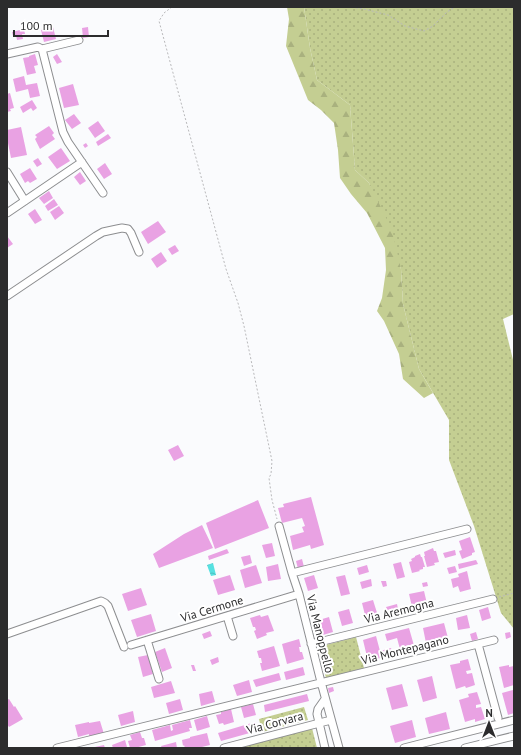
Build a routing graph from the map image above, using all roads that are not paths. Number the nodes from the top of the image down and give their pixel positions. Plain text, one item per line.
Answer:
1 (79, 40) dead end
2 (42, 48) junction
3 (7, 54) edge
4 (82, 162) junction
5 (7, 172) edge
6 (103, 192) dead end
7 (25, 201) junction
8 (7, 213) edge
9 (138, 252) dead end
10 (7, 296) edge
11 (279, 526) road end
12 (467, 529) dead end
13 (292, 573) junction
14 (299, 594) junction
15 (493, 599) road end
16 (227, 616) junction
17 (7, 634) edge
18 (233, 636) dead end
19 (148, 640) junction
20 (494, 640) dead end
21 (311, 644) junction
22 (478, 644) junction
23 (159, 679) dead end
24 (321, 682) junction
25 (325, 699) junction
26 (498, 718) dead end
27 (331, 720) junction
28 (514, 720) edge
29 (319, 723) junction
30 (514, 736) edge
31 (57, 748) edge
32 (224, 748) edge
33 (325, 748) edge
34 (339, 748) edge
35 (404, 748) edge
36 (465, 748) edge

1 - 2 street
2 - 3 street
2 - 4 street
4 - 6 street
4 - 7 street
5 - 7 street
7 - 8 street
9 - 10 street
11 - 13 street, Via Manoppello
12 - 13 street
13 - 14 street, Via Manoppello
14 - 16 street, Via Cermone
14 - 21 street, Via Manoppello
15 - 21 street, Via Aremogna
16 - 18 street
16 - 19 street, Via Cermone
17 - 19 street, Via Cermone
19 - 23 street
20 - 22 street, Via Montepagano
21 - 24 street, Via Manoppello
22 - 24 street, Via Montepagano
22 - 26 street
24 - 25 street
24 - 31 street, Via Manoppello
25 - 27 street
25 - 29 street
27 - 29 street, Via Corvara
27 - 34 street
28 - 35 street
29 - 32 street, Via Corvara
29 - 33 street
30 - 36 street

